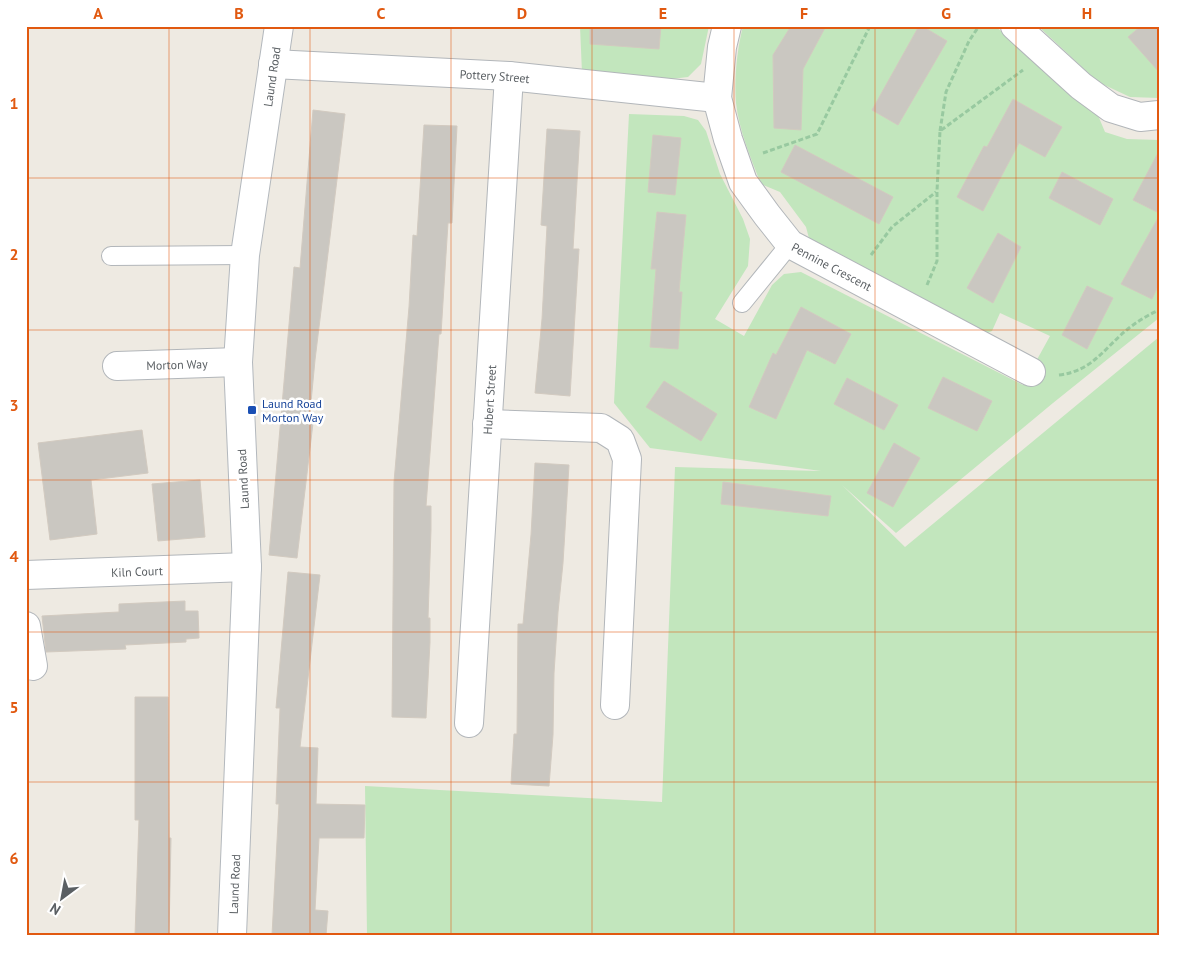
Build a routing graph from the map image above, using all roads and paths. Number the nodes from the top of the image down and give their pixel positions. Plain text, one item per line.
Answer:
1 (279, 26) edge
2 (727, 26) edge
3 (870, 26) edge
4 (979, 26) edge
5 (1015, 26) edge
6 (1046, 53) junction
7 (272, 64) junction
8 (509, 76) junction
9 (717, 98) junction
10 (1159, 115) edge
11 (940, 131) junction
12 (736, 162) junction
13 (937, 191) junction
14 (790, 244) junction
15 (245, 255) junction
16 (111, 256) dead end
17 (858, 280) junction
18 (742, 303) dead end
19 (1159, 310) edge
20 (916, 311) junction
21 (238, 362) junction
22 (117, 366) dead end
23 (1030, 372) joint
24 (487, 424) junction
25 (247, 568) junction
26 (26, 575) edge
27 (26, 626) edge
28 (33, 666) dead end
29 (616, 705) dead end
30 (469, 723) dead end
31 (232, 935) edge

1 - 7 street, Laund Road
2 - 9 street, Pennine Crescent
3 - 12 path
4 - 11 path
5 - 6 street
6 - 10 street
6 - 11 path
7 - 8 street, Pottery Street
7 - 15 street, Laund Road
8 - 9 street, Pottery Street
8 - 24 street, Hubert Street
9 - 12 street, Pennine Crescent
11 - 13 path
12 - 14 street, Pennine Crescent
13 - 17 path
13 - 20 path
14 - 17 street, Pennine Crescent
14 - 18 lane
15 - 16 lane
15 - 21 street, Laund Road
17 - 20 street, Pennine Crescent
19 - 23 path
20 - 23 street, Pennine Crescent
21 - 22 street, Morton Way
21 - 25 street, Laund Road
24 - 29 street
24 - 30 street, Hubert Street
25 - 26 street, Kiln Court
25 - 31 street, Laund Road
27 - 28 street

